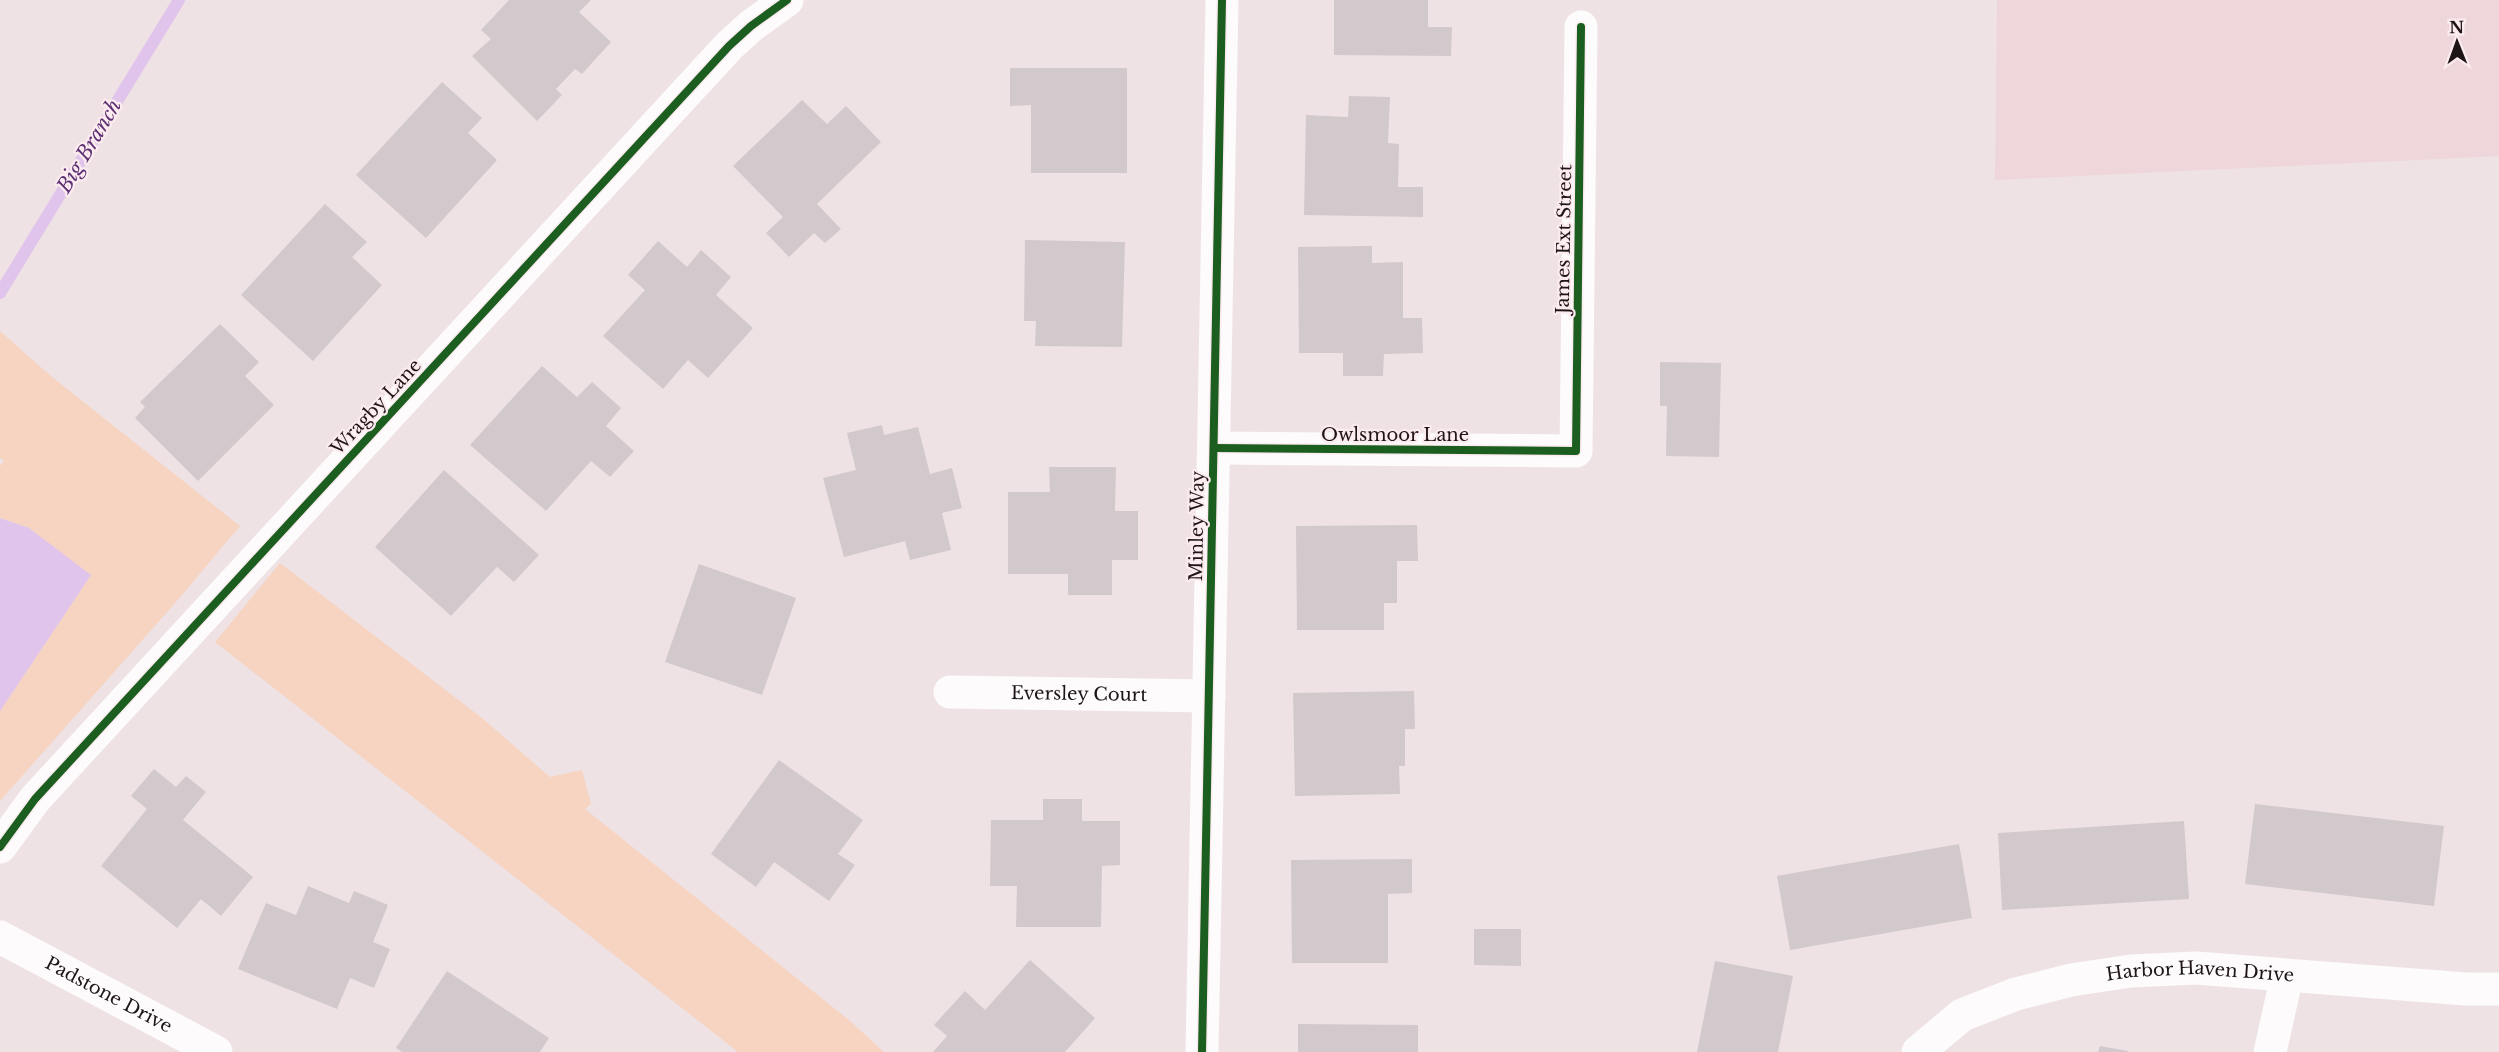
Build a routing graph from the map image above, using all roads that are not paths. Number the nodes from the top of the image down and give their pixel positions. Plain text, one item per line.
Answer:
1 (787, 0) edge
2 (1222, 0) edge
3 (1581, 27) dead end
4 (1214, 448) junction
5 (1576, 451) joint
6 (950, 692) dead end
7 (1209, 696) junction
8 (0, 847) edge
9 (0, 937) edge
10 (2287, 976) junction
11 (2499, 989) edge
12 (216, 1052) edge
13 (1202, 1052) edge
14 (1917, 1052) edge
15 (2270, 1052) edge

1 - 8 street, Wragby Lane
2 - 4 street, Minley Way
3 - 5 street, James Ext Street
4 - 5 street, Owlsmoor Lane
4 - 7 street, Minley Way
6 - 7 street, Eversley Court
7 - 13 street, Minley Way
9 - 12 street, Padstone Drive
10 - 11 street, Harbor Haven Drive
10 - 14 street, Harbor Haven Drive
10 - 15 street

